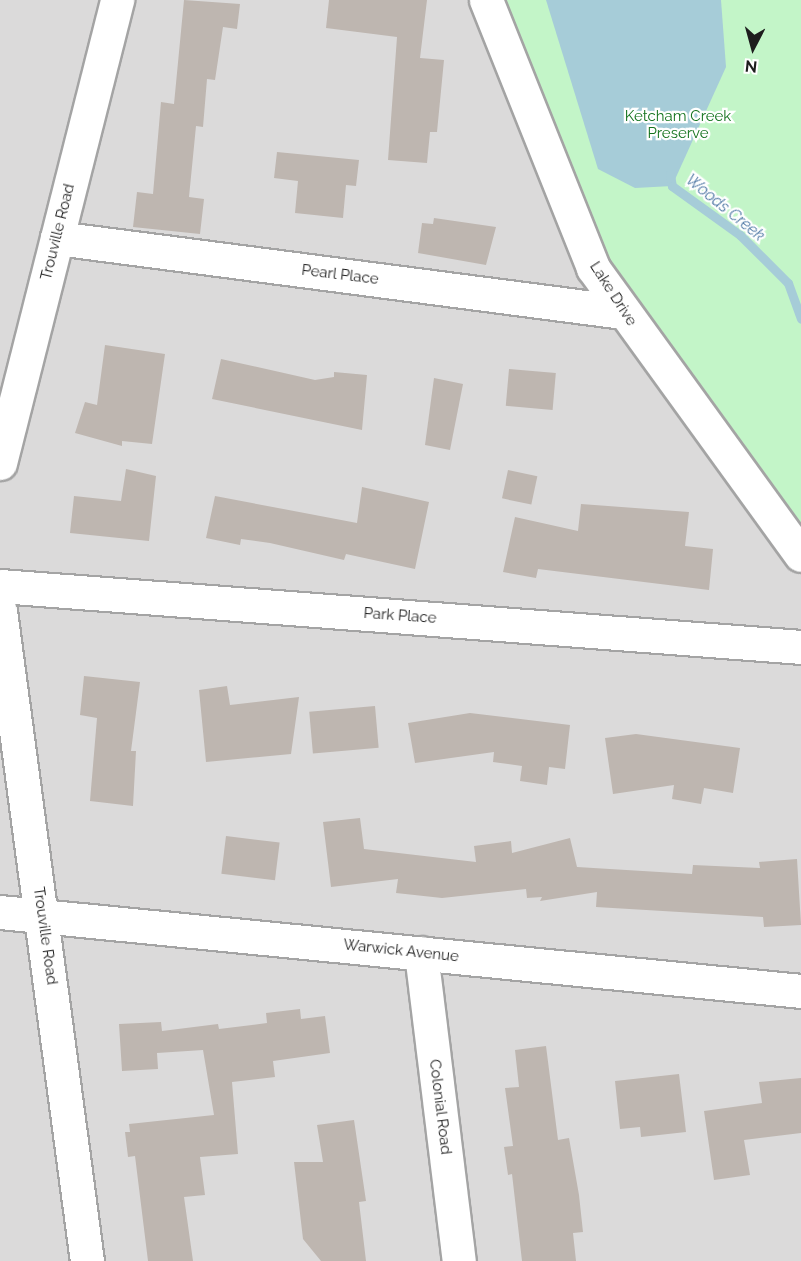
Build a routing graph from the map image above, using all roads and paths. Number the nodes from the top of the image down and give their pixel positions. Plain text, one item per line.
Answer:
1 (117, 0) edge
2 (486, 0) edge
3 (57, 238) junction
4 (623, 312) junction
5 (0, 464) edge
6 (801, 555) edge
7 (0, 586) edge
8 (0, 611) edge
9 (801, 647) edge
10 (0, 912) edge
11 (42, 917) junction
12 (421, 953) junction
13 (801, 991) edge
14 (87, 1261) edge
15 (459, 1261) edge

1 - 3 street, Trouville Road
2 - 4 street, Lake Drive
3 - 4 street, Pearl Place
3 - 5 street, Trouville Road
4 - 6 street, Lake Drive
7 - 9 street, Park Place
8 - 11 street, Trouville Road
10 - 11 street, Warwick Avenue
11 - 12 street, Warwick Avenue
11 - 14 street, Trouville Road
12 - 13 street, Warwick Avenue
12 - 15 street, Colonial Road

